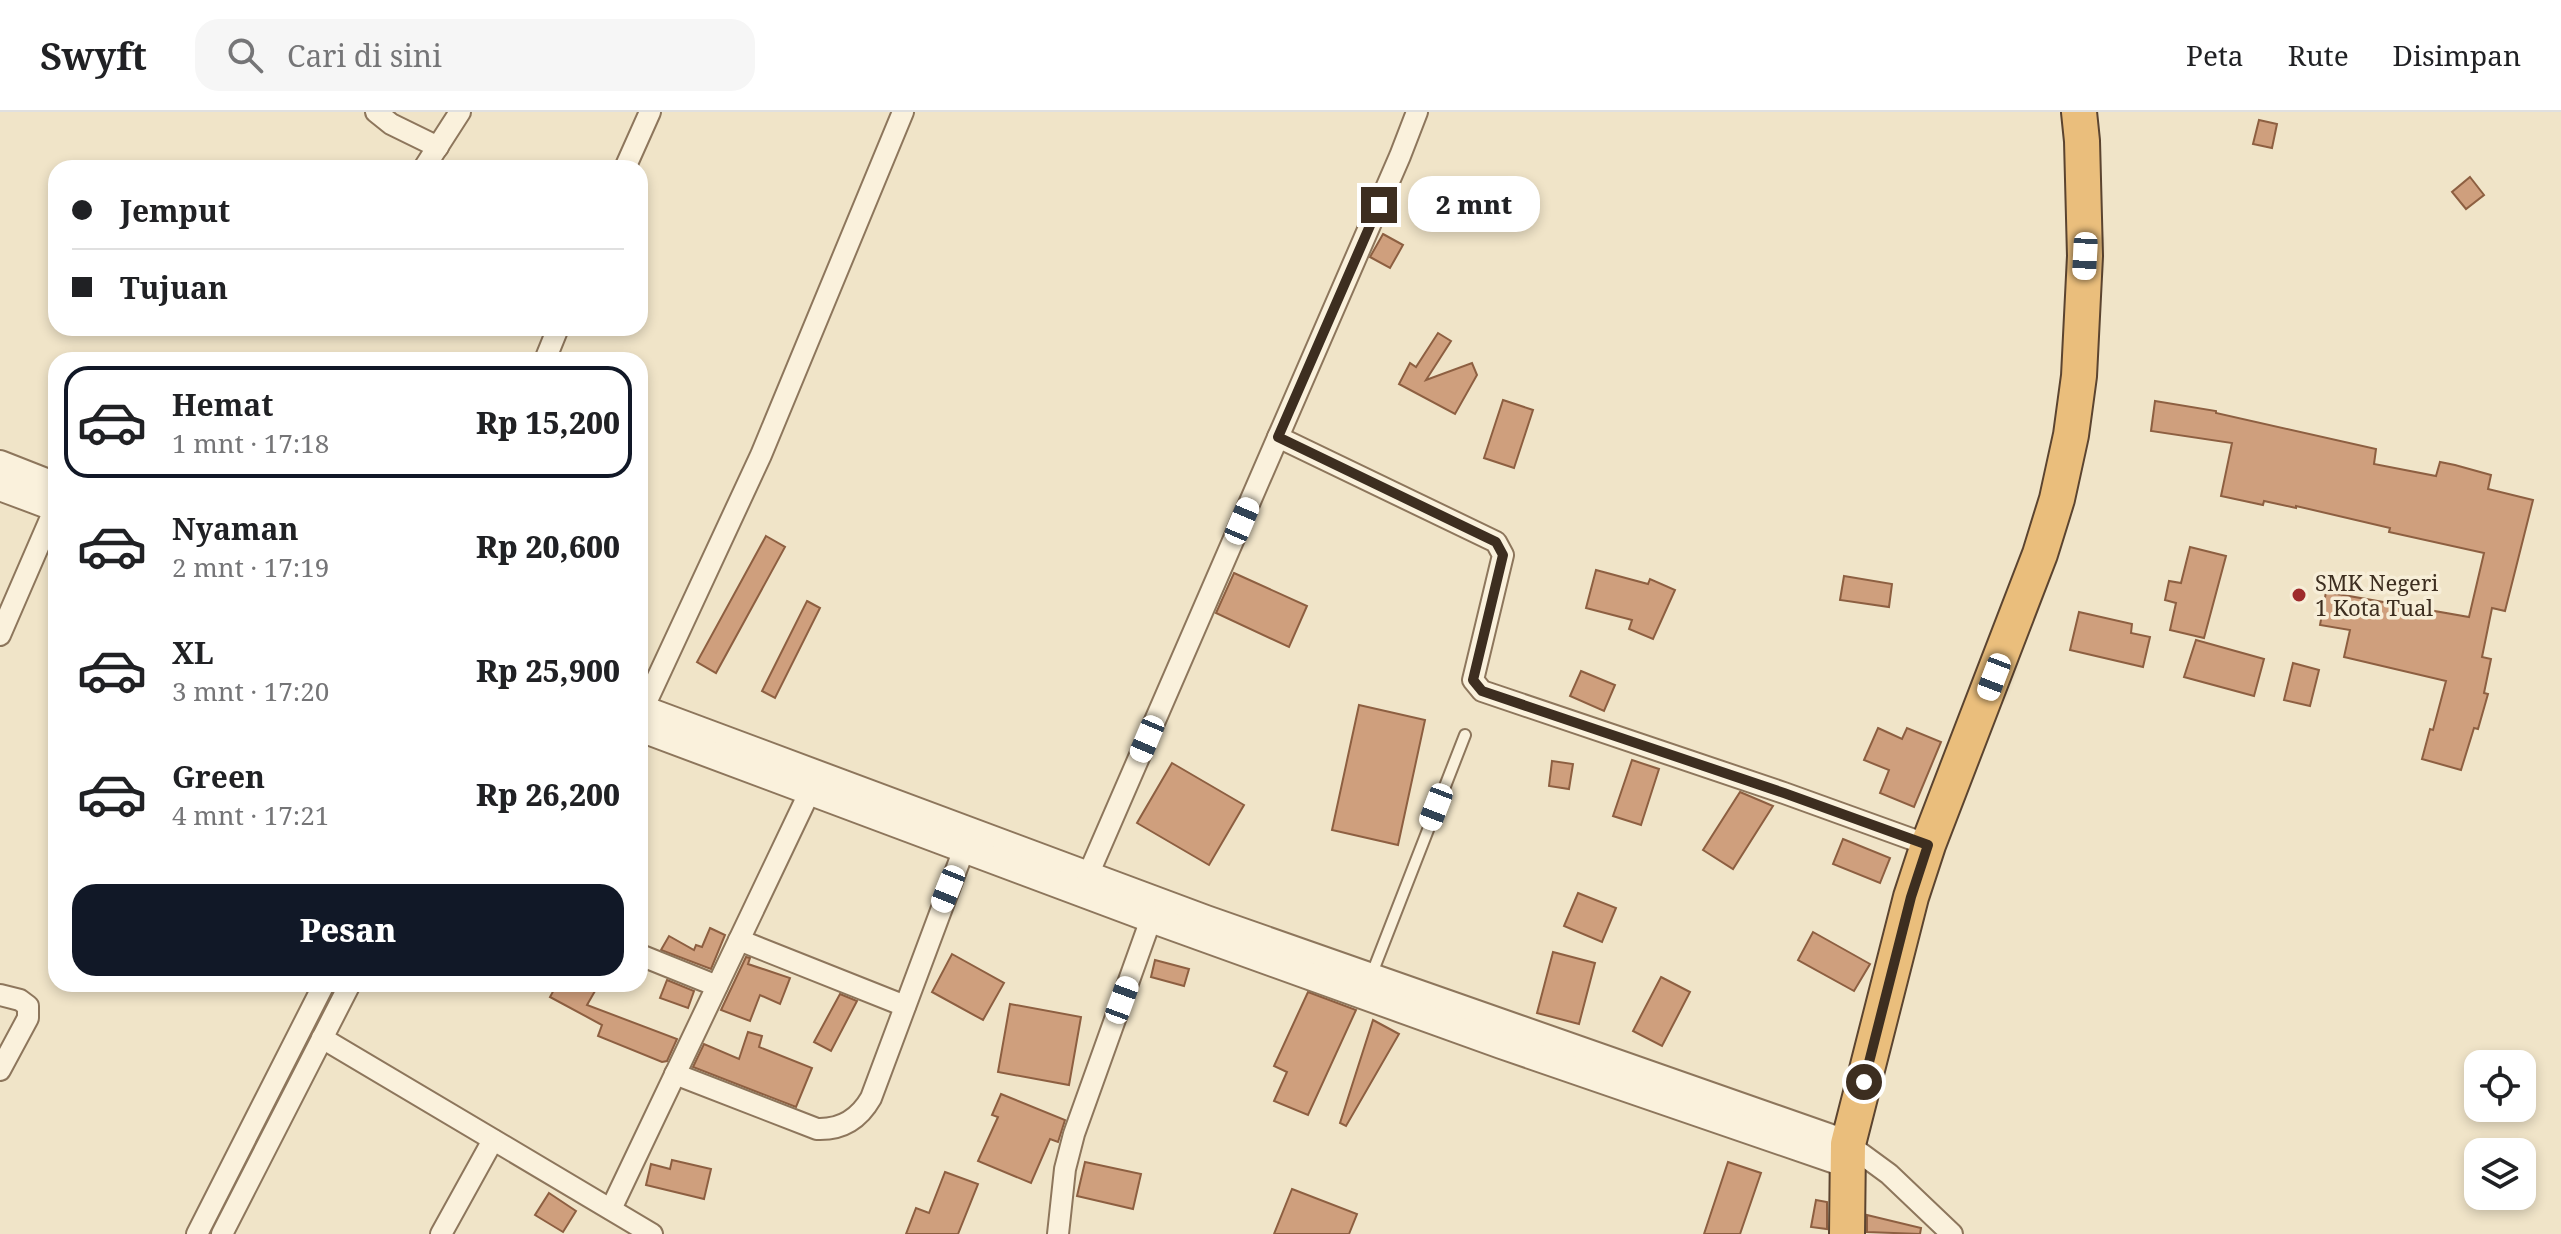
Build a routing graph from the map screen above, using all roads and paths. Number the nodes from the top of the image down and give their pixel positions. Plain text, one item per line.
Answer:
1 (376, 112) edge
2 (460, 112) edge
3 (650, 112) edge
4 (903, 112) edge
5 (1417, 112) edge
6 (2079, 112) edge
7 (438, 147) junction
8 (429, 160) edge
9 (629, 160) edge
10 (1278, 437) junction
11 (0, 464) edge
12 (48, 483) edge
13 (0, 487) edge
14 (48, 505) edge
15 (48, 526) edge
16 (0, 635) edge
17 (648, 700) edge
18 (648, 718) edge
19 (648, 718) edge
20 (1465, 735) dead end
21 (810, 791) junction
22 (1928, 845) junction
23 (964, 849) junction
24 (1088, 875) junction
25 (1151, 919) junction
26 (739, 940) junction
27 (648, 958) edge
28 (717, 986) junction
29 (1367, 986) junction
30 (320, 992) edge
31 (346, 992) edge
32 (0, 995) edge
33 (905, 1006) junction
34 (322, 1038) junction
35 (0, 1070) edge
36 (675, 1074) junction
37 (493, 1140) junction
38 (1849, 1155) junction
39 (611, 1209) junction
40 (197, 1234) edge
41 (222, 1234) edge
42 (441, 1234) edge
43 (652, 1234) edge
44 (1058, 1234) edge
45 (1847, 1234) edge
46 (1952, 1234) edge

1 - 7 street
2 - 7 street
3 - 9 street
4 - 17 street
5 - 10 street
6 - 22 highway
7 - 8 street
10 - 22 street
10 - 24 street
11 - 12 street
13 - 14 street
15 - 16 street
18 - 21 street
19 - 24 street
20 - 29 lane
21 - 23 street
21 - 26 street
22 - 38 highway
23 - 25 street
23 - 33 street
24 - 29 street
25 - 29 street
25 - 44 street
26 - 28 street
26 - 33 street
27 - 28 street
28 - 36 street
29 - 38 street
30 - 40 street
31 - 34 street
32 - 35 street
33 - 36 street
34 - 37 street
34 - 41 street
36 - 39 street
37 - 39 street
37 - 42 street
38 - 45 highway
38 - 46 street
39 - 43 street

